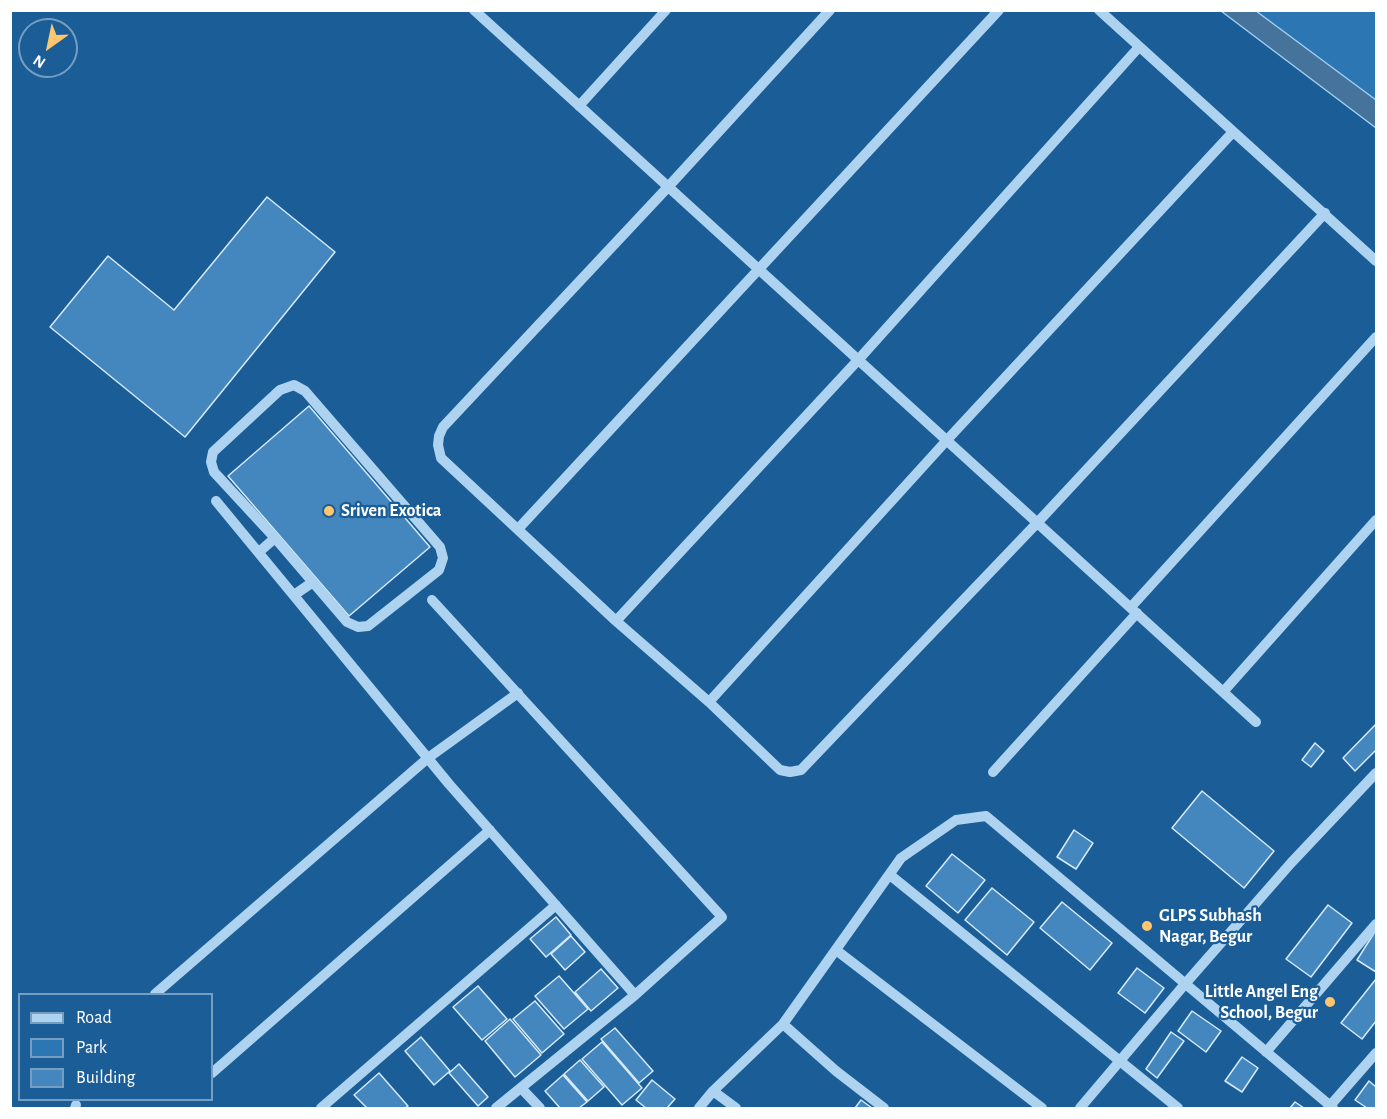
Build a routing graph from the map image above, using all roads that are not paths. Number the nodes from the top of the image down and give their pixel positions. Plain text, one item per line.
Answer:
1 (666, 10) edge
2 (830, 10) edge
3 (999, 10) edge
4 (1099, 10) edge
5 (480, 12) edge
6 (1139, 47) junction
7 (579, 106) junction
8 (1233, 132) junction
9 (668, 187) junction
10 (1325, 213) junction
11 (1377, 261) edge
12 (760, 269) junction
13 (1377, 337) edge
14 (859, 359) junction
15 (947, 440) junction
16 (216, 501) dead end
17 (1377, 520) edge
18 (1038, 522) junction
19 (518, 529) junction
20 (275, 538) junction
21 (259, 552) junction
22 (313, 582) junction
23 (294, 595) junction
24 (432, 600) dead end
25 (1134, 610) junction
26 (616, 621) junction
27 (1223, 692) junction
28 (518, 693) junction
29 (709, 702) junction
30 (1256, 722) dead end
31 (428, 758) junction
32 (993, 772) dead end
33 (1377, 773) edge
34 (490, 830) junction
35 (890, 875) junction
36 (556, 905) junction
37 (1377, 924) edge
38 (836, 950) junction
39 (1185, 984) junction
40 (156, 993) edge
41 (635, 994) junction
42 (783, 1024) junction
43 (1266, 1052) junction
44 (1377, 1053) edge
45 (1120, 1061) junction
46 (213, 1072) edge
47 (522, 1088) junction
48 (713, 1091) junction
49 (321, 1108) edge
50 (496, 1108) edge
51 (540, 1108) edge
52 (699, 1108) edge
53 (736, 1108) edge
54 (884, 1108) edge
55 (1042, 1108) edge
56 (1080, 1108) edge
57 (1178, 1108) edge
58 (1330, 1108) edge

1 - 7 street
2 - 9 street
3 - 12 street
4 - 6 street
5 - 7 street
6 - 8 street
6 - 14 street
7 - 9 street
8 - 10 street
8 - 15 street
9 - 12 street
9 - 19 street
10 - 11 street
10 - 18 street
12 - 14 street
12 - 19 street
13 - 25 street
14 - 15 street
14 - 26 street
15 - 18 street
15 - 29 street
16 - 21 street
17 - 27 street
18 - 25 street
18 - 29 street
19 - 26 street
20 - 21 street
20 - 22 street
20 - 22 street
21 - 23 street
22 - 23 street
23 - 31 street
24 - 28 street
25 - 27 street
25 - 32 street
26 - 29 street
27 - 30 street
28 - 31 street
28 - 41 street
31 - 34 street
31 - 40 street
33 - 39 street
34 - 36 street
34 - 46 street
35 - 38 street
35 - 39 street
35 - 45 street
36 - 41 street
36 - 49 street
37 - 43 street
38 - 42 street
38 - 55 street
39 - 43 street
39 - 45 street
41 - 47 street
42 - 48 street
42 - 54 street
43 - 58 street
44 - 58 street
45 - 56 street
45 - 57 street
47 - 50 street
47 - 51 street
48 - 52 street
48 - 53 street

